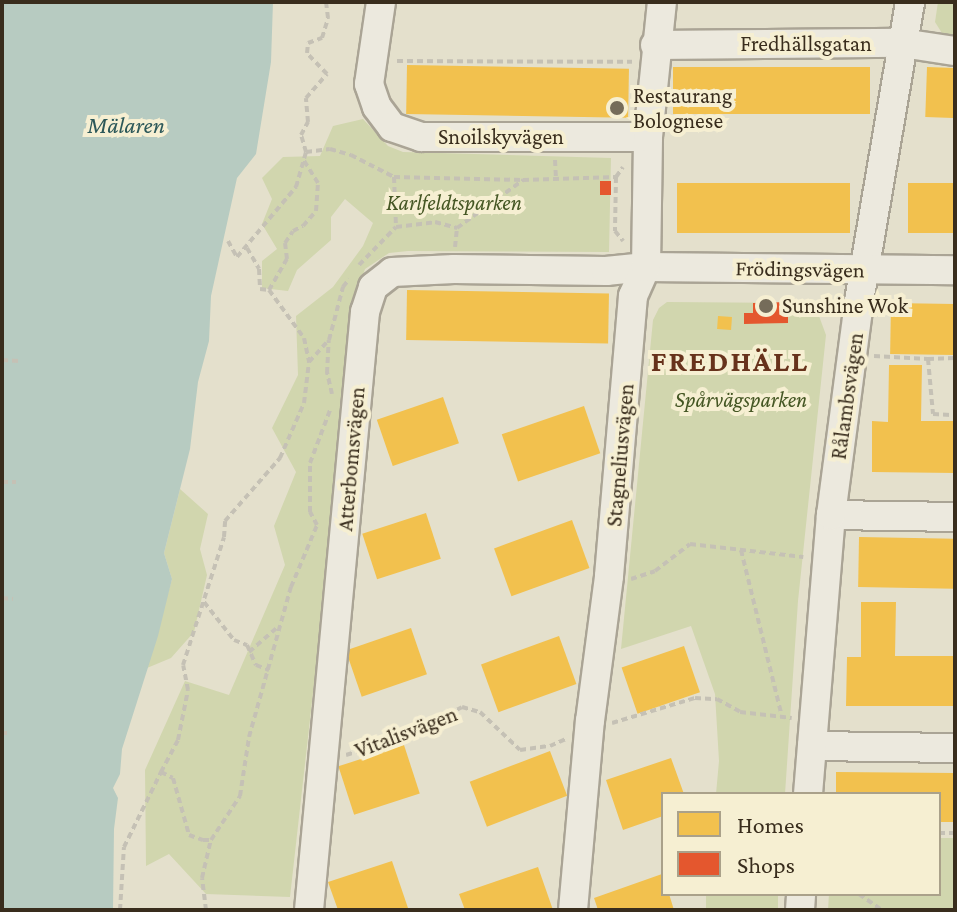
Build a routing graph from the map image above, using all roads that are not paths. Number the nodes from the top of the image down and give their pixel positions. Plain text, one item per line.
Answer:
1 (381, 2) edge
2 (662, 2) edge
3 (910, 2) edge
4 (902, 43) junction
5 (955, 51) edge
6 (655, 53) junction
7 (648, 137) junction
8 (646, 267) junction
9 (864, 270) junction
10 (955, 270) edge
11 (831, 515) junction
12 (955, 517) edge
13 (812, 746) junction
14 (955, 748) edge
15 (808, 792) edge
16 (309, 910) edge
17 (573, 910) edge

1 - 7 street, Snoilskyvägen
2 - 6 street, Stagneliusvägen
3 - 4 street, Rålambsvägen
4 - 5 street, Fredhällsgatan
4 - 6 street, Fredhällsgatan
4 - 9 street, Rålambsvägen
6 - 7 street, Stagneliusvägen
7 - 8 street, Stagneliusvägen
8 - 9 street, Frödingsvägen
8 - 16 street, Atterbomsvägen
8 - 17 street, Stagneliusvägen
9 - 10 street, Frödingsvägen
9 - 11 street, Rålambsvägen
11 - 12 street
11 - 13 street, Rålambsvägen
13 - 14 street
13 - 15 street, Rålambsvägen

